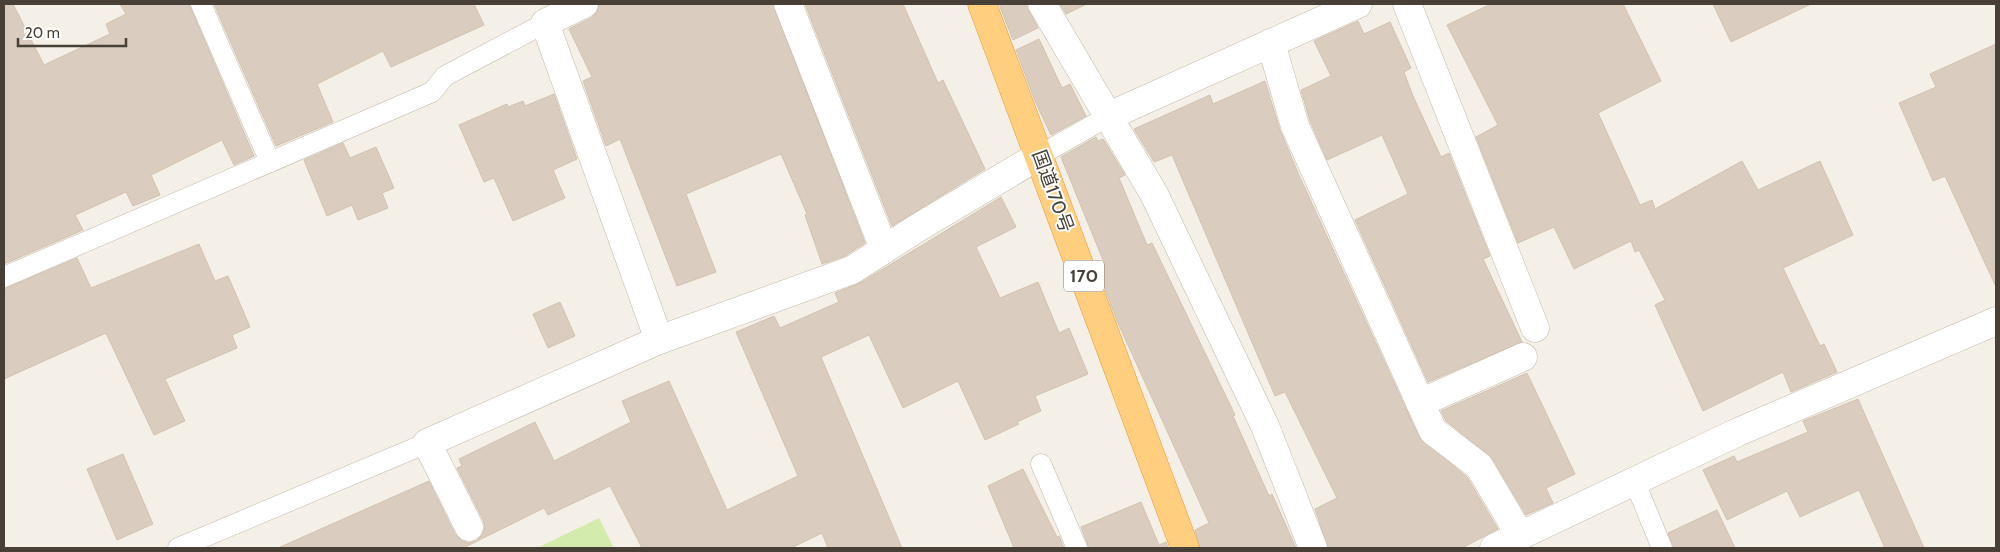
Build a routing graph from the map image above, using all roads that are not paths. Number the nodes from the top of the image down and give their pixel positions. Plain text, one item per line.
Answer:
1 (201, 4) edge
2 (584, 4) edge
3 (788, 4) edge
4 (982, 4) edge
5 (1042, 4) edge
6 (1358, 4) edge
7 (1407, 4) edge
8 (545, 23) junction
9 (1271, 43) junction
10 (1109, 116) junction
11 (1040, 155) junction
12 (270, 162) junction
13 (884, 249) junction
14 (4, 277) edge
15 (1996, 320) edge
16 (1535, 328) dead end
17 (658, 340) junction
18 (1524, 357) dead end
19 (1420, 403) junction
20 (427, 443) junction
21 (1041, 464) dead end
22 (1634, 480) junction
23 (469, 527) dead end
24 (1520, 535) junction
25 (178, 548) edge
26 (1077, 548) edge
27 (1185, 548) edge
28 (1313, 548) edge
29 (1494, 548) edge
30 (1662, 548) edge

1 - 12 lane
2 - 8 street
3 - 13 street
4 - 11 highway, 国道170号 / 170
5 - 10 street
6 - 9 street
7 - 16 street
8 - 12 lane
8 - 17 street
9 - 10 street
9 - 19 street
10 - 11 lane
10 - 28 street
11 - 13 street
11 - 27 highway, 国道170号 / 170
12 - 14 lane
13 - 17 street
15 - 22 street
17 - 20 street
18 - 19 street
19 - 24 street
20 - 23 street
20 - 25 lane
21 - 26 lane
22 - 24 street
22 - 30 lane
24 - 29 street

